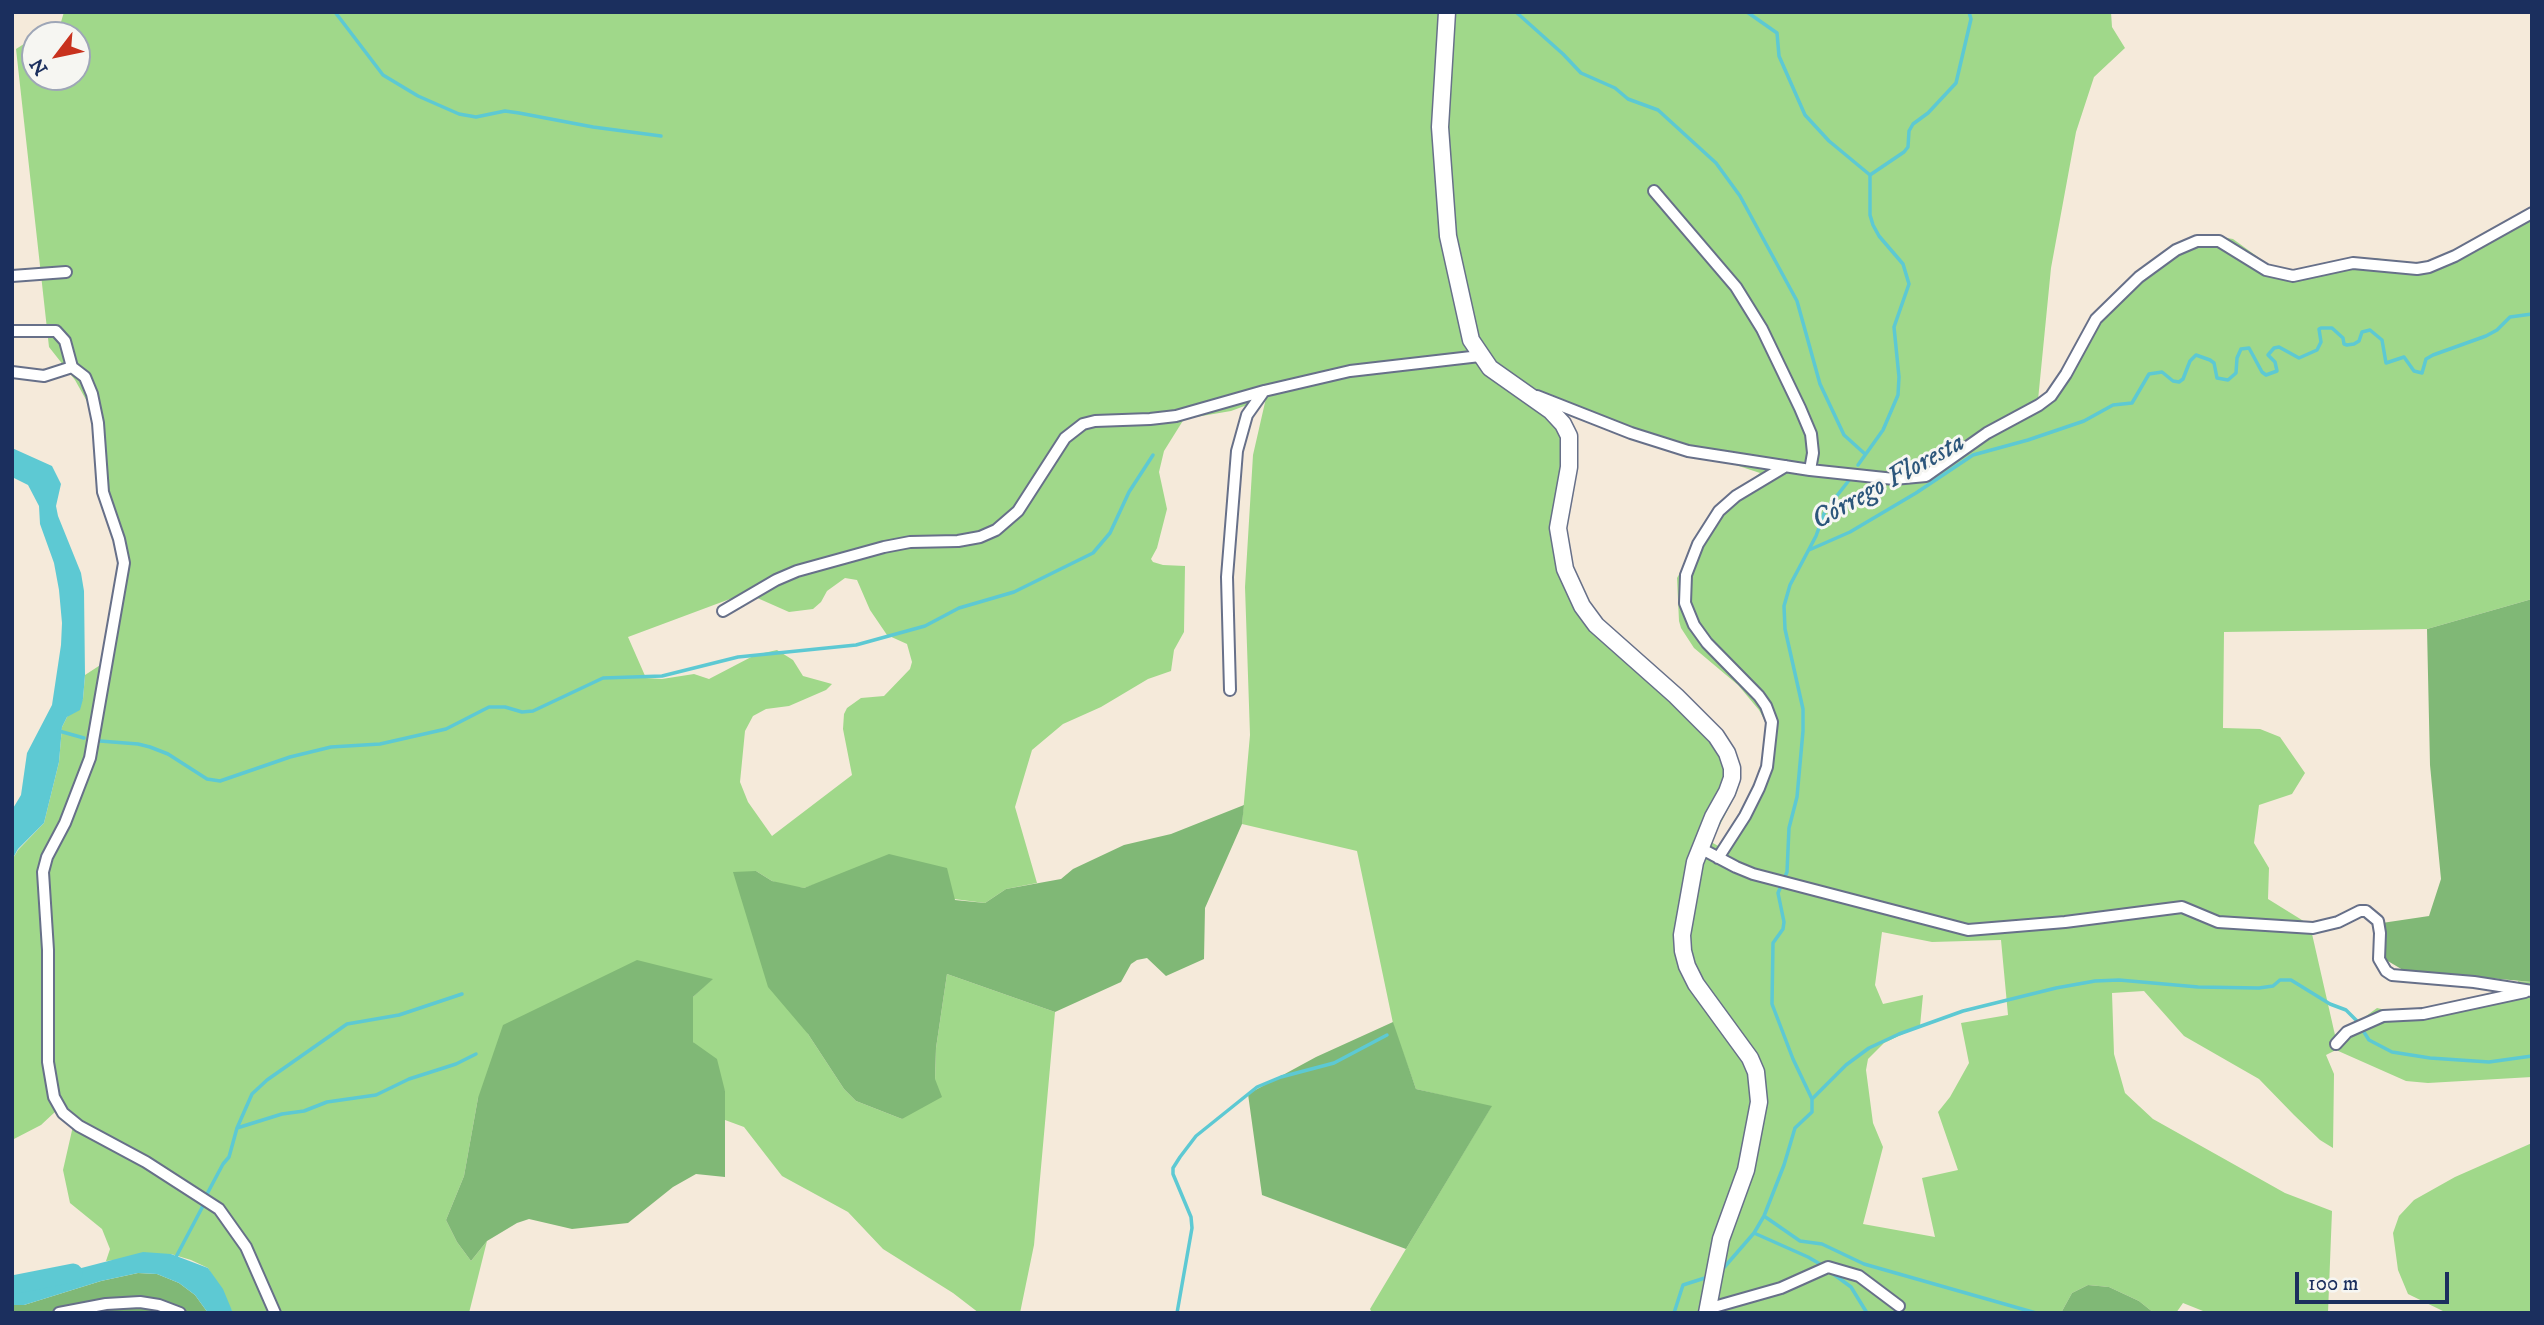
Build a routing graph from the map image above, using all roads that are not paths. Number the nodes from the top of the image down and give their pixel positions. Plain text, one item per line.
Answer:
1 (1447, 12) edge
2 (1654, 191) dead end
3 (2532, 213) edge
4 (66, 272) dead end
5 (12, 276) edge
6 (12, 331) edge
7 (1480, 356) junction
8 (72, 367) junction
9 (12, 372) edge
10 (1264, 391) junction
11 (1524, 392) junction
12 (1787, 465) junction
13 (1810, 470) junction
14 (723, 611) dead end
15 (1230, 690) dead end
16 (1700, 848) junction
17 (1718, 858) junction
18 (2531, 991) edge
19 (2336, 1044) dead end
20 (1899, 1306) dead end
21 (1707, 1311) edge
22 (60, 1313) edge
23 (180, 1313) edge
24 (275, 1313) edge

1 - 7 main road
2 - 13 street
3 - 13 street
4 - 5 street
6 - 8 street
7 - 10 street
7 - 11 main road
8 - 9 street
8 - 24 street
10 - 14 street
10 - 15 street
11 - 12 street
11 - 16 main road
12 - 13 street
12 - 17 street
16 - 17 street
16 - 21 main road
17 - 18 street
18 - 19 street
20 - 21 street
22 - 23 street

